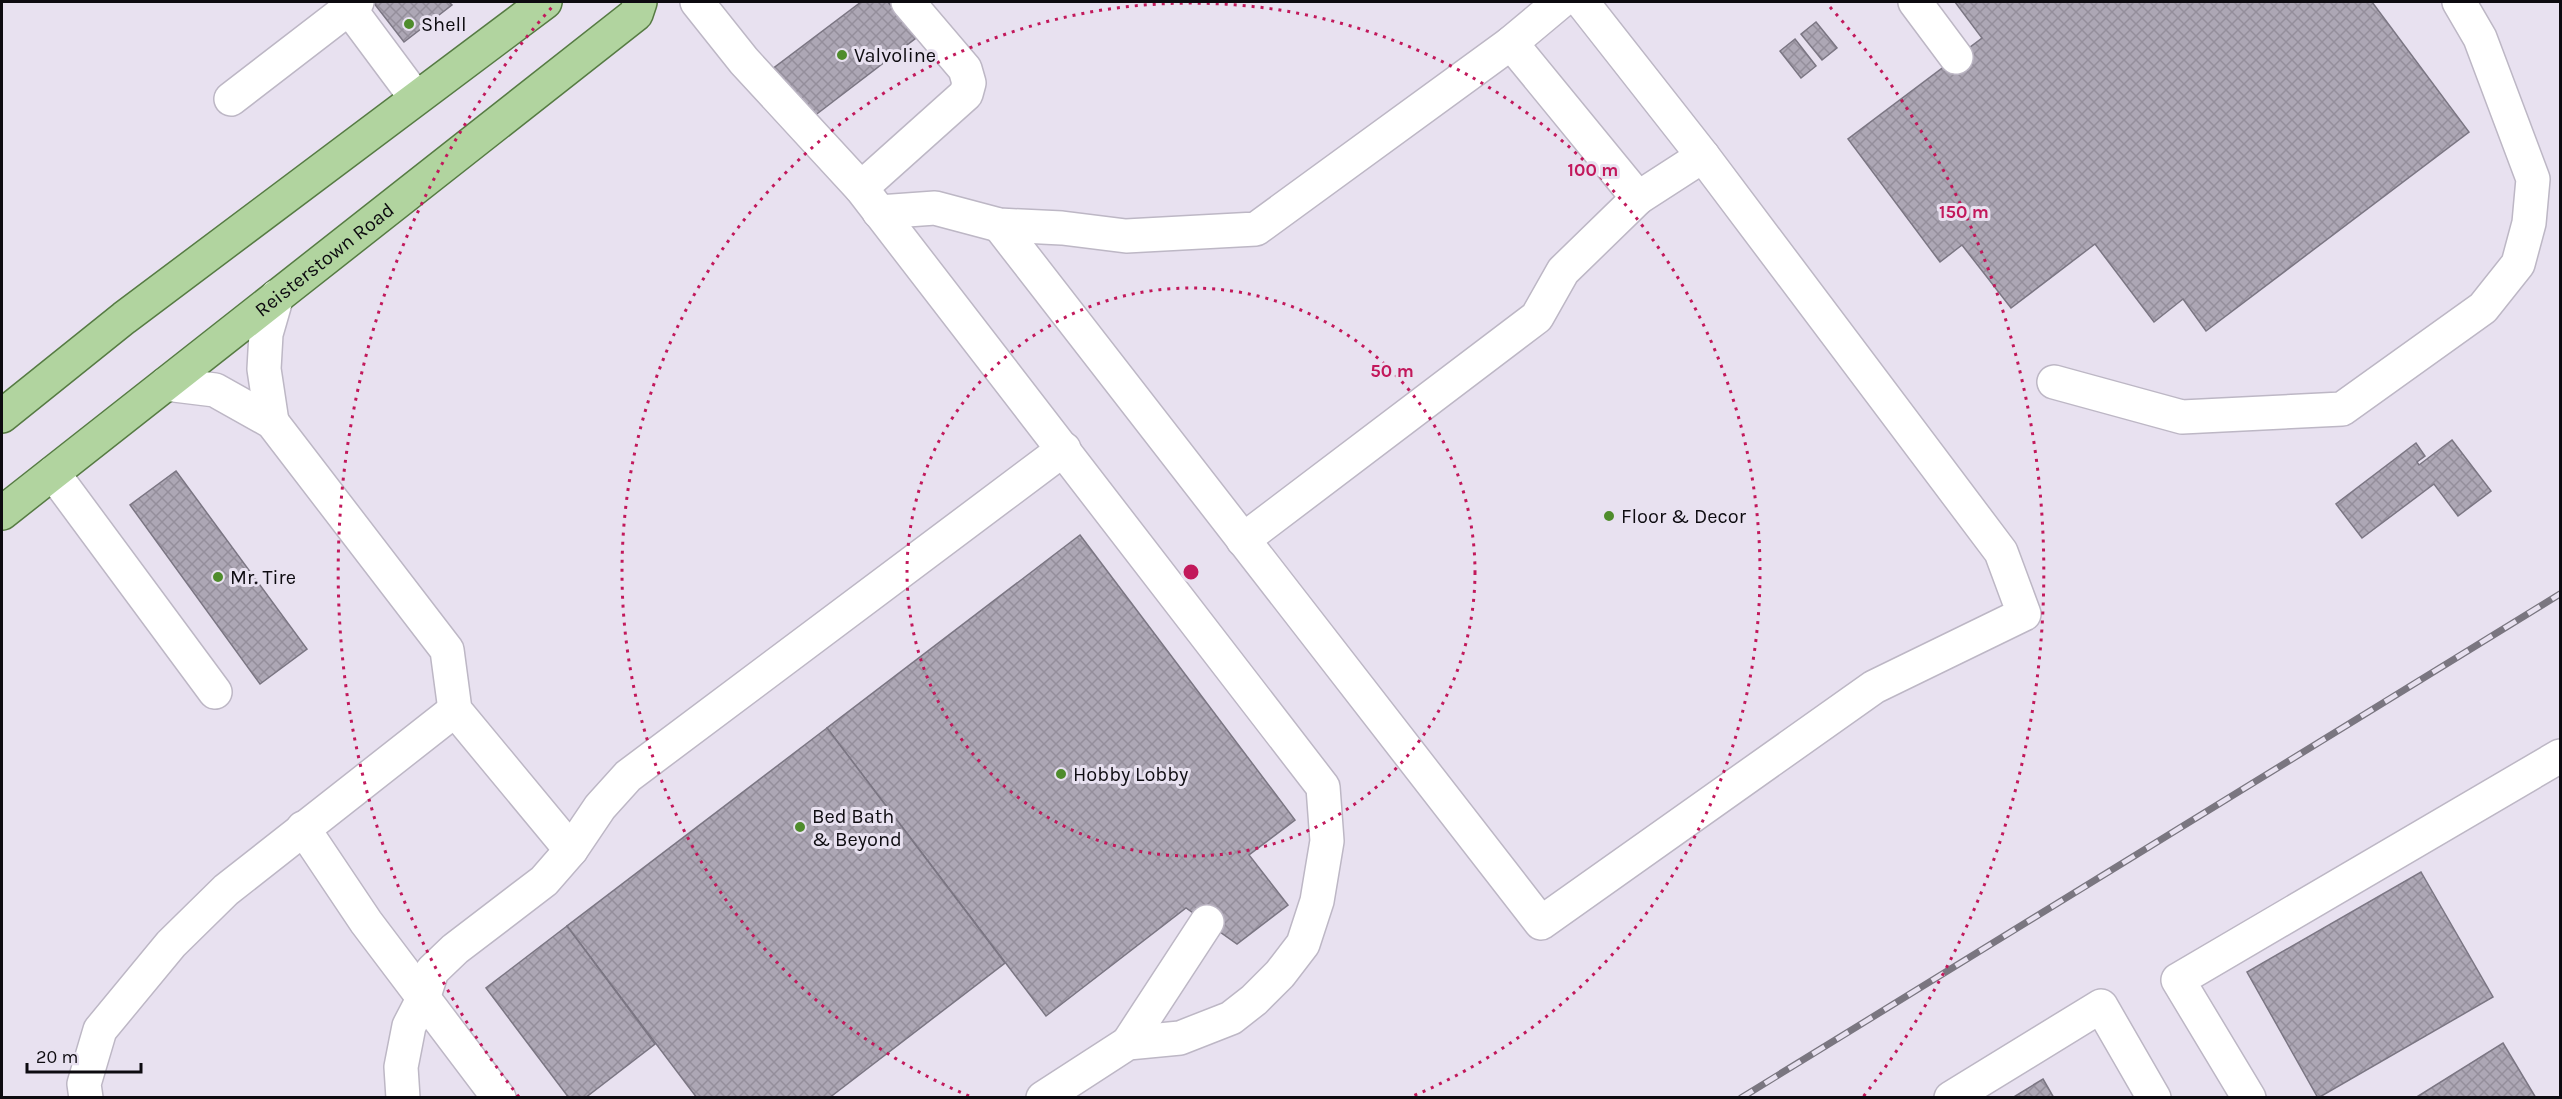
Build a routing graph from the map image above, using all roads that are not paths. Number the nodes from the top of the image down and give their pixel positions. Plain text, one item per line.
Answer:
1 (640, 2) edge
2 (697, 2) edge
3 (908, 2) edge
4 (1560, 2) edge
5 (1582, 2) edge
6 (1915, 2) edge
7 (2449, 2) edge
8 (2459, 2) edge
9 (353, 5) edge
10 (527, 6) edge
11 (2480, 39) junction
12 (1511, 43) junction
13 (1956, 57) dead end
14 (416, 98) junction
15 (231, 99) dead end
16 (1703, 156) junction
17 (1638, 198) junction
18 (870, 200) junction
19 (999, 225) junction
20 (278, 296) junction
21 (2054, 382) dead end
22 (166, 384) junction
23 (2, 416) edge
24 (272, 422) junction
25 (1064, 449) junction
26 (53, 473) junction
27 (2, 513) edge
28 (1243, 540) junction
29 (215, 692) dead end
30 (455, 710) junction
31 (2560, 756) edge
32 (303, 828) junction
33 (571, 850) junction
34 (1207, 922) dead end
35 (423, 999) junction
36 (1128, 1043) junction
37 (86, 1098) edge
38 (403, 1098) edge
39 (499, 1098) edge
40 (1043, 1098) edge
41 (1951, 1098) edge
42 (2154, 1098) edge
43 (2249, 1098) edge

1 - 20 main road, Reisterstown Road
2 - 18 lane
3 - 18 lane
4 - 12 lane
5 - 16 lane
6 - 13 lane
7 - 11 lane
8 - 11 lane
9 - 14 lane
9 - 15 lane
10 - 14 main road
11 - 21 lane
12 - 17 lane
12 - 19 lane
14 - 23 main road
16 - 17 lane
16 - 28 lane
17 - 28 lane
18 - 19 lane
18 - 25 lane
19 - 28 lane
20 - 22 main road, Reisterstown Road
20 - 24 lane
22 - 24 lane
22 - 26 main road, Reisterstown Road
24 - 30 lane
25 - 33 lane
25 - 36 lane
26 - 27 main road, Reisterstown Road
26 - 29 lane
30 - 32 lane
30 - 33 lane
31 - 43 lane
32 - 35 lane
32 - 37 lane
33 - 35 lane
34 - 36 lane
35 - 38 lane
35 - 39 lane
36 - 40 lane
41 - 42 lane

